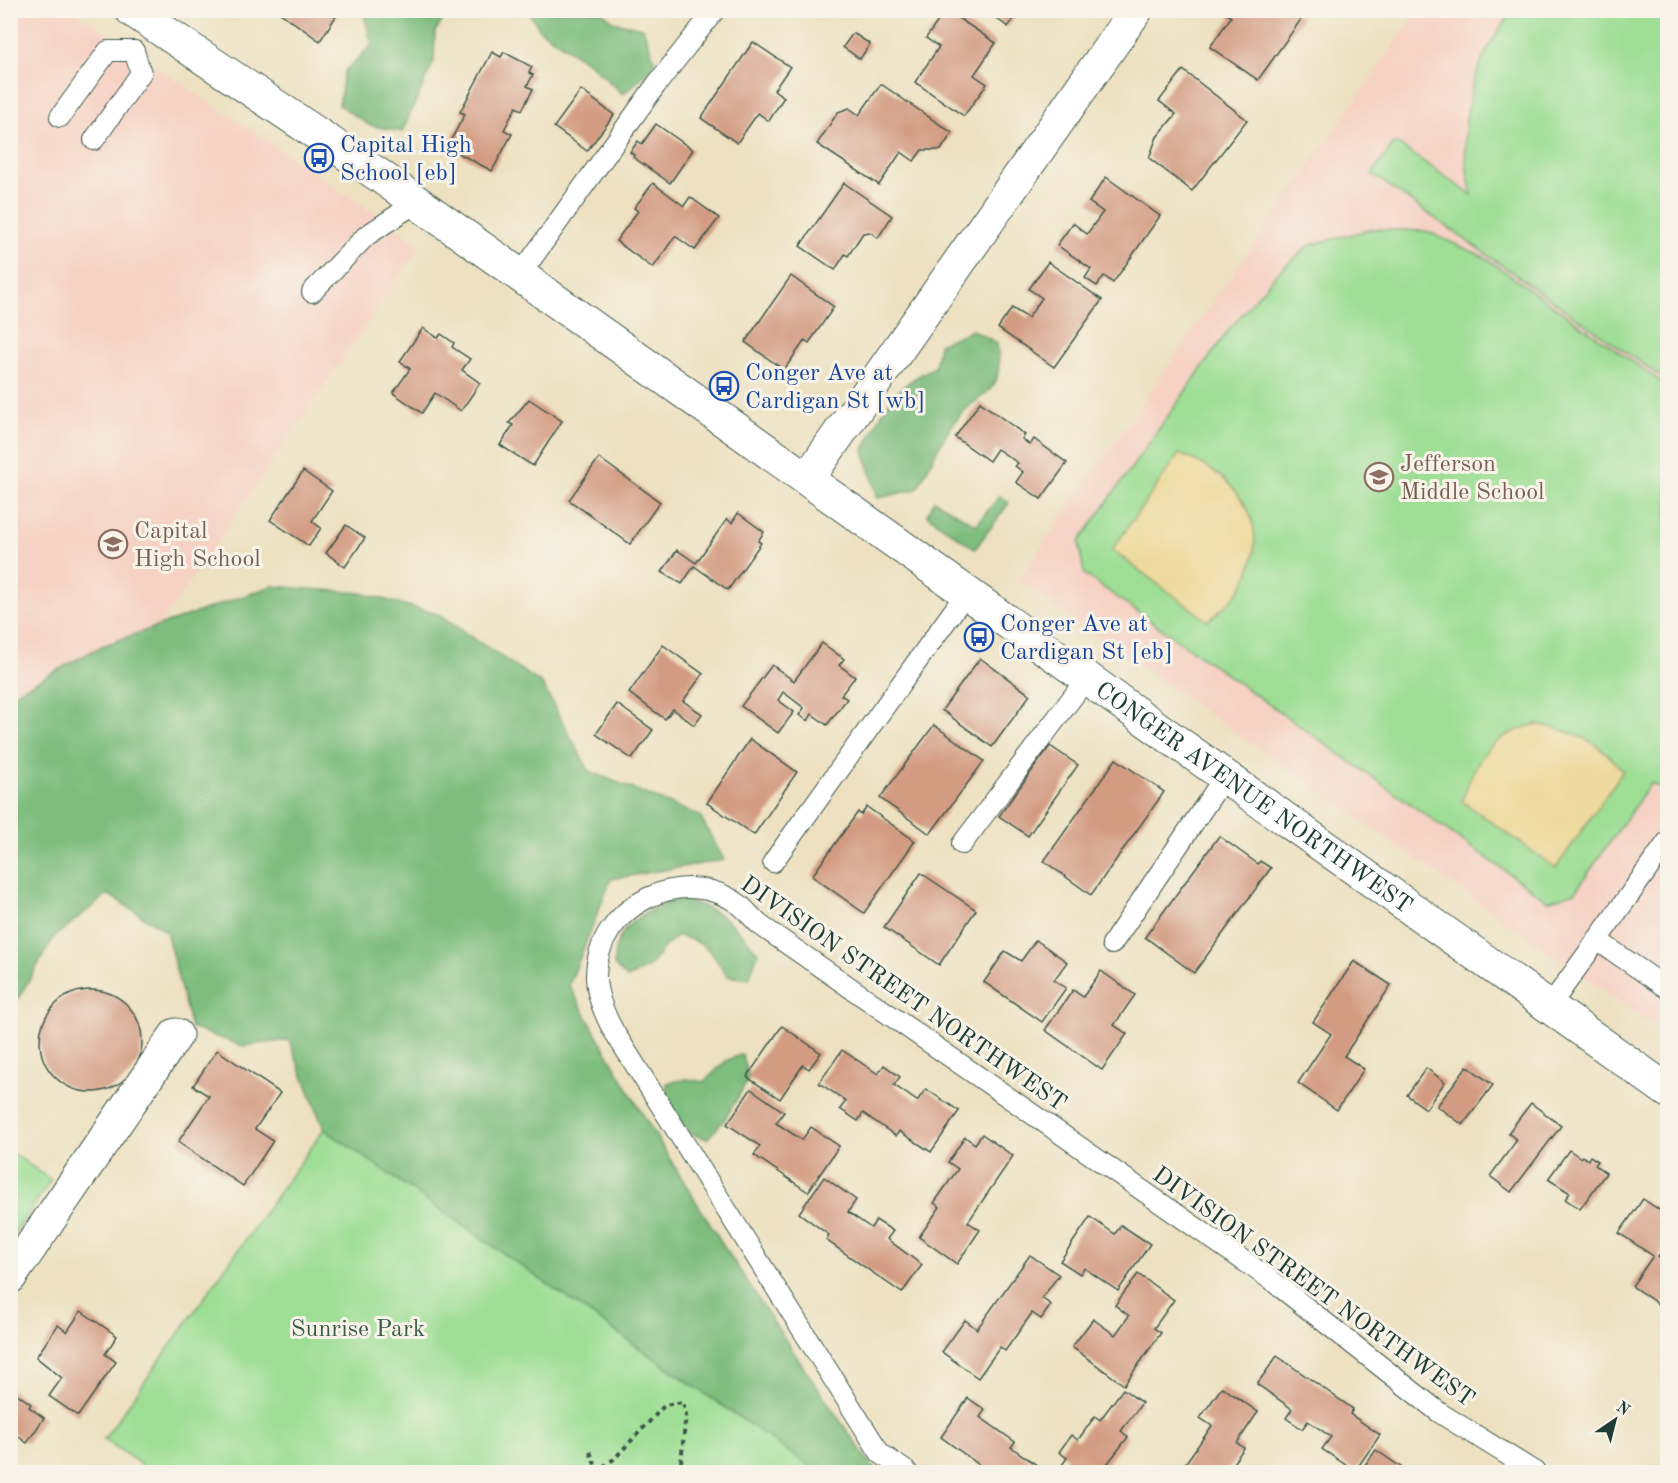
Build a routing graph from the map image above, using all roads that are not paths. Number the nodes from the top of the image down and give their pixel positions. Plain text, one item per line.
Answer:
1 (715, 10) edge
2 (1136, 10) edge
3 (150, 15) edge
4 (134, 51) junction
5 (60, 117) dead end
6 (94, 140) dead end
7 (417, 202) junction
8 (520, 275) junction
9 (312, 292) dead end
10 (808, 478) junction
11 (967, 592) junction
12 (1087, 678) junction
13 (1226, 776) junction
14 (1668, 841) edge
15 (962, 844) dead end
16 (773, 862) dead end
17 (1597, 940) junction
18 (1112, 944) dead end
19 (1668, 989) edge
20 (1548, 1007) junction
21 (176, 1035) dead end
22 (1668, 1090) edge
23 (10, 1277) edge
24 (907, 1473) edge
25 (1535, 1473) edge

1 - 8 lane
2 - 10 street
3 - 4 lane
3 - 7 street, CONGER AVENUE NORTHWEST
4 - 5 lane
4 - 6 lane
7 - 8 street, CONGER AVENUE NORTHWEST
7 - 9 lane
8 - 10 street, CONGER AVENUE NORTHWEST
10 - 11 street, CONGER AVENUE NORTHWEST
11 - 12 street, CONGER AVENUE NORTHWEST
11 - 16 lane
12 - 13 street, CONGER AVENUE NORTHWEST
12 - 15 lane
13 - 18 lane
13 - 20 street, CONGER AVENUE NORTHWEST
14 - 17 lane
17 - 19 lane
17 - 20 lane
20 - 22 street, CONGER AVENUE NORTHWEST
21 - 23 street
24 - 25 lane, DIVISION STREET NORTHWEST

